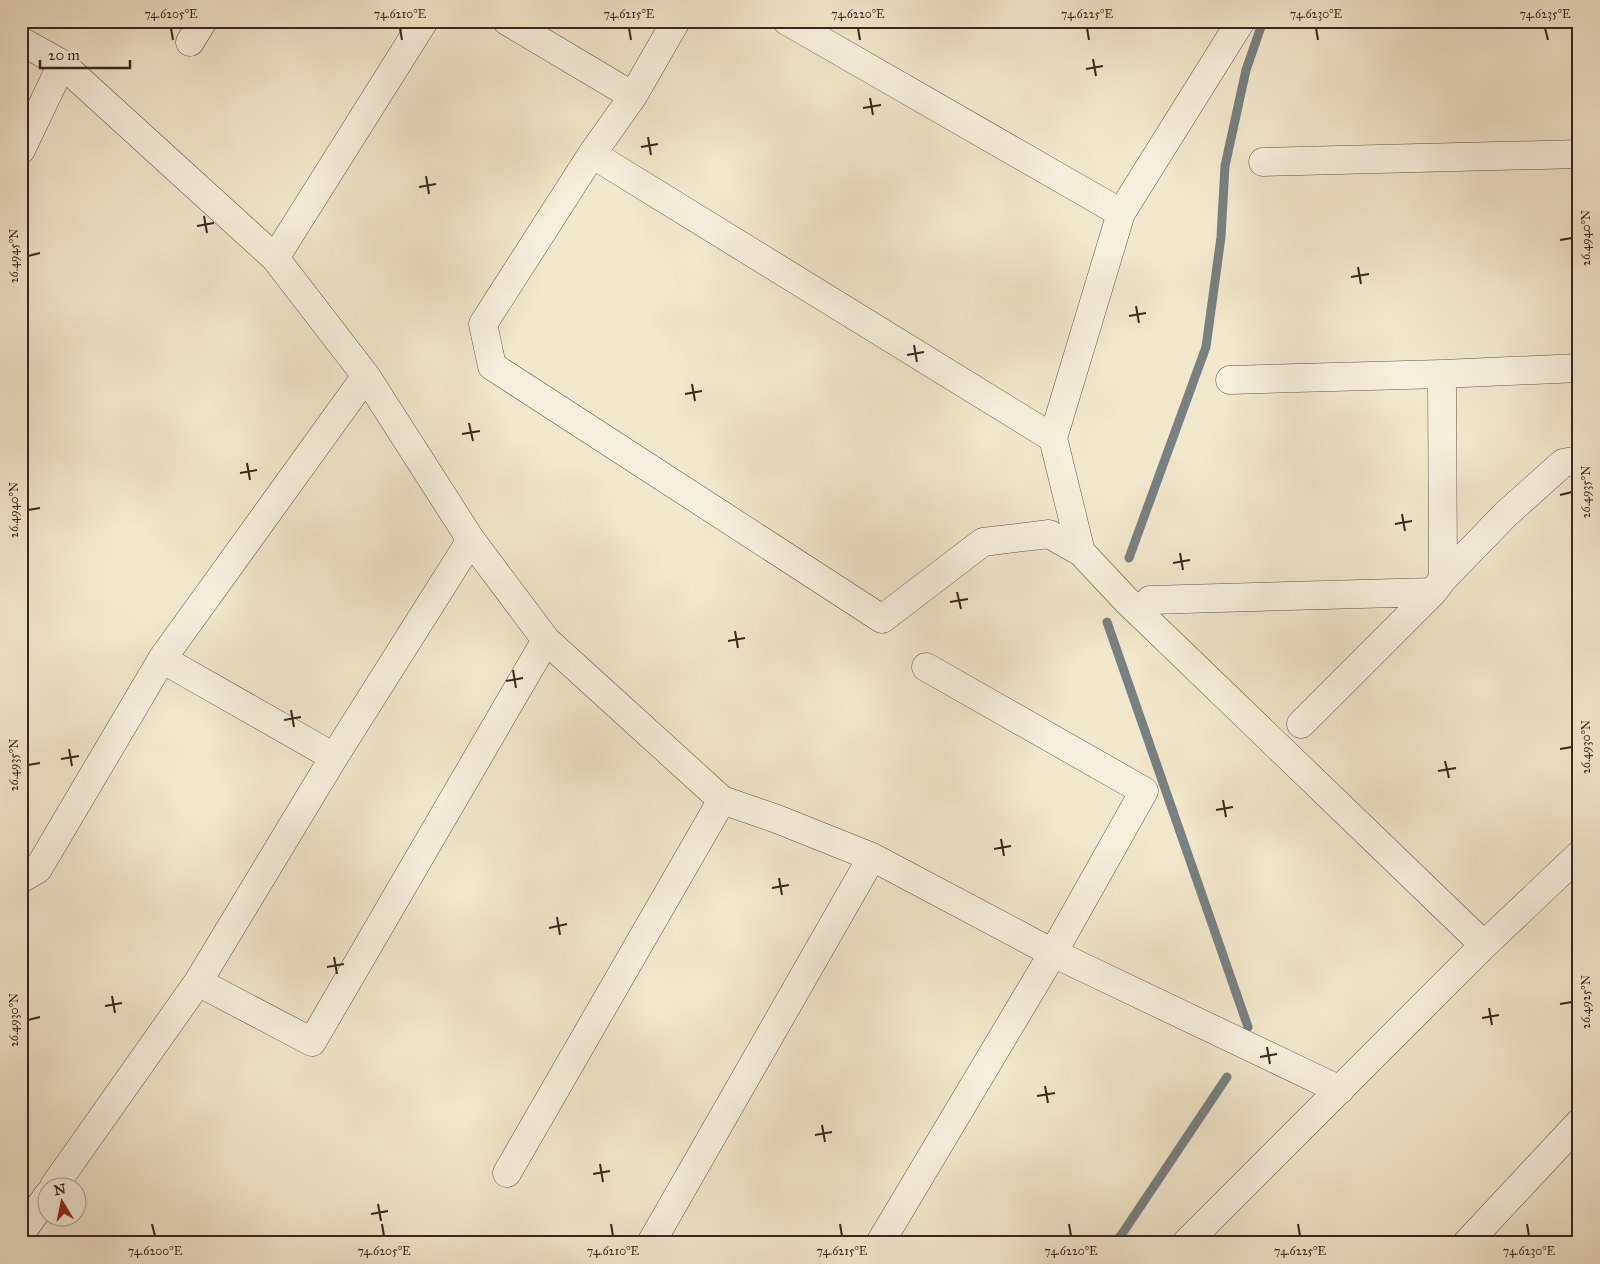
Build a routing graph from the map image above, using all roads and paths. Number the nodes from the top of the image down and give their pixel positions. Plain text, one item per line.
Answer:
1 (424, 21) edge
2 (507, 21) edge
3 (676, 21) edge
4 (787, 21) edge
5 (1241, 21) edge
6 (21, 41) edge
7 (62, 64) junction
8 (633, 96) junction
9 (21, 150) edge
10 (592, 154) junction
11 (1579, 154) edge
12 (1263, 162) dead end
13 (1121, 213) junction
14 (275, 258) junction
15 (1579, 368) edge
16 (1442, 374) junction
17 (366, 376) junction
18 (1230, 380) dead end
19 (1053, 438) junction
20 (1579, 460) edge
21 (471, 540) junction
22 (1081, 552) junction
23 (1438, 585) junction
24 (1150, 600) dead end
25 (546, 640) junction
26 (162, 659) junction
27 (926, 667) dead end
28 (1301, 724) dead end
29 (334, 757) junction
30 (722, 800) junction
31 (1579, 854) edge
32 (872, 857) junction
33 (21, 879) edge
34 (1484, 945) junction
35 (1053, 953) junction
36 (198, 982) junction
37 (1340, 1090) junction
38 (1579, 1124) edge
39 (507, 1173) dead end
40 (61, 1176) edge
41 (38, 1210) edge
42 (21, 1233) edge
43 (651, 1243) edge
44 (880, 1243) edge
45 (1186, 1243) edge
46 (1467, 1243) edge

1 - 14 street
2 - 8 street
3 - 8 street
4 - 13 street
5 - 13 street
6 - 7 street
7 - 9 street
7 - 14 street
8 - 10 street
10 - 19 street
10 - 22 street
11 - 12 street
13 - 19 street
14 - 17 street
15 - 16 street
16 - 18 street
16 - 23 street
17 - 21 street
17 - 26 street
19 - 22 street
20 - 23 street
21 - 25 street
21 - 29 street
22 - 34 street
23 - 24 street
23 - 28 street
25 - 30 street
25 - 36 street
26 - 29 street
26 - 33 street
27 - 35 street
29 - 36 street
30 - 32 street
30 - 39 street
31 - 34 street
32 - 35 street
32 - 43 street
34 - 37 street
35 - 37 street
35 - 44 street
36 - 40 street
37 - 45 street
38 - 46 street
41 - 42 street

